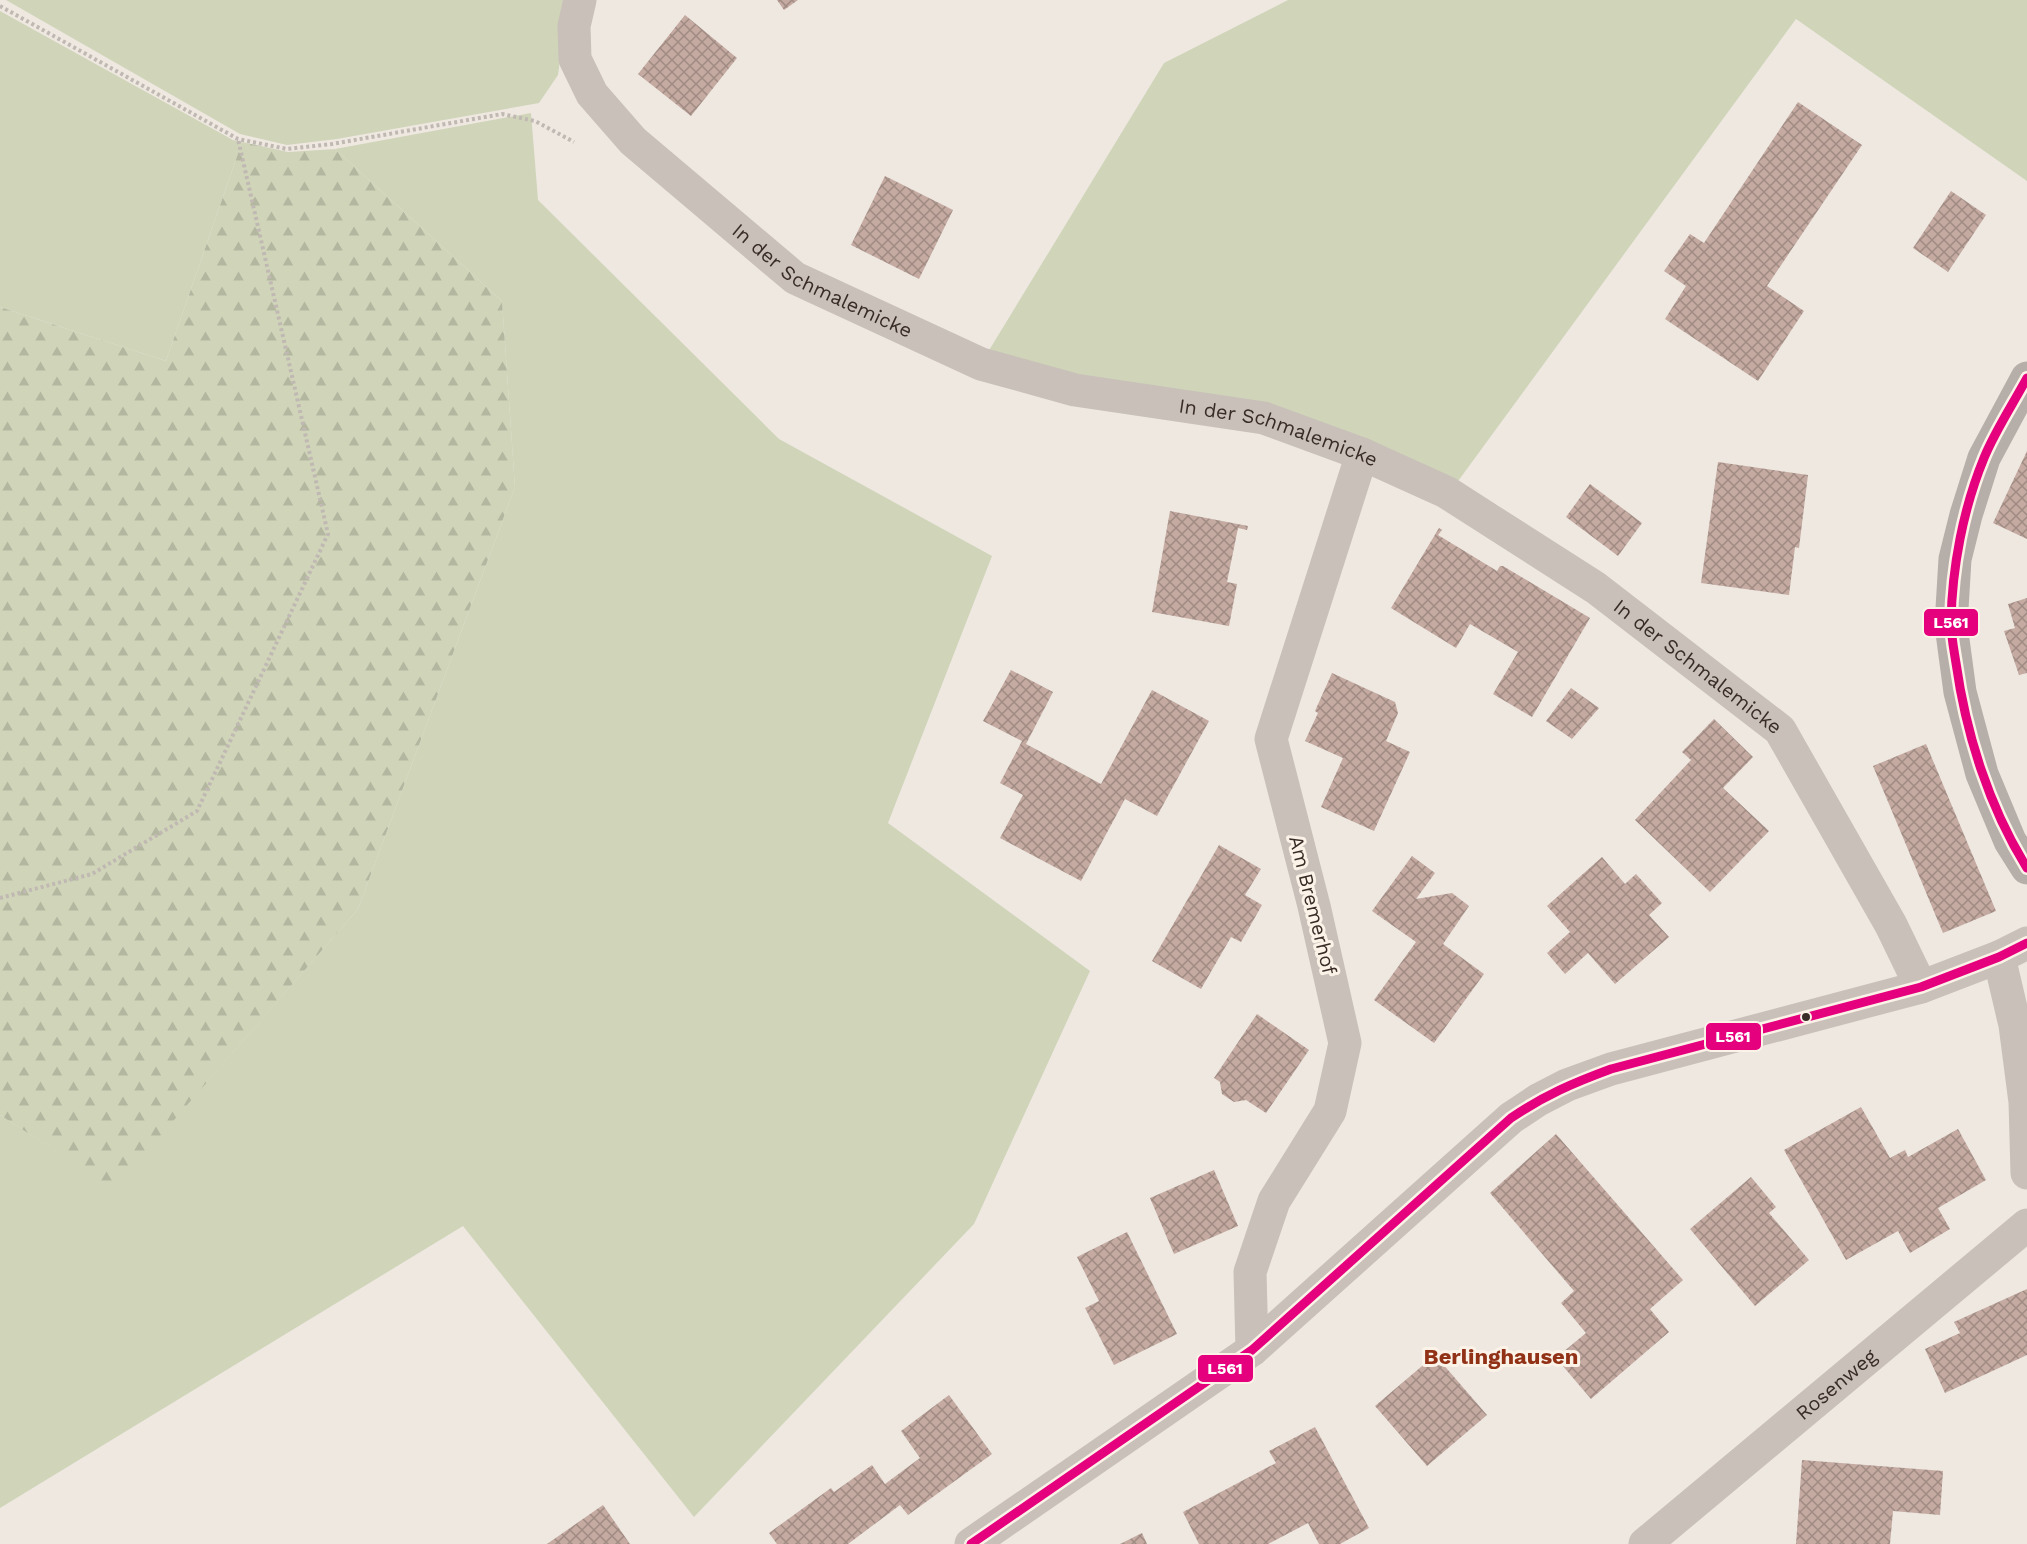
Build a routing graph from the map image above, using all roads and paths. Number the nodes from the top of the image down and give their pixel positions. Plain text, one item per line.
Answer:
1 (580, 0) edge
2 (0, 6) edge
3 (238, 139) junction
4 (579, 147) dead end
5 (2027, 378) edge
6 (1362, 454) junction
7 (2027, 868) edge
8 (0, 898) edge
9 (2013, 950) edge
10 (1921, 987) junction
11 (2027, 1173) edge
12 (2027, 1225) edge
13 (1252, 1350) junction
14 (971, 1544) edge
15 (1645, 1544) edge

1 - 6 street, In der Schmalemicke
2 - 3 path
3 - 4 path
3 - 8 path
5 - 7 main road
6 - 10 street, In der Schmalemicke
6 - 13 street, Am Bremerhof
9 - 10 street
9 - 11 street
10 - 13 street
12 - 15 street, Rosenweg
13 - 14 street

